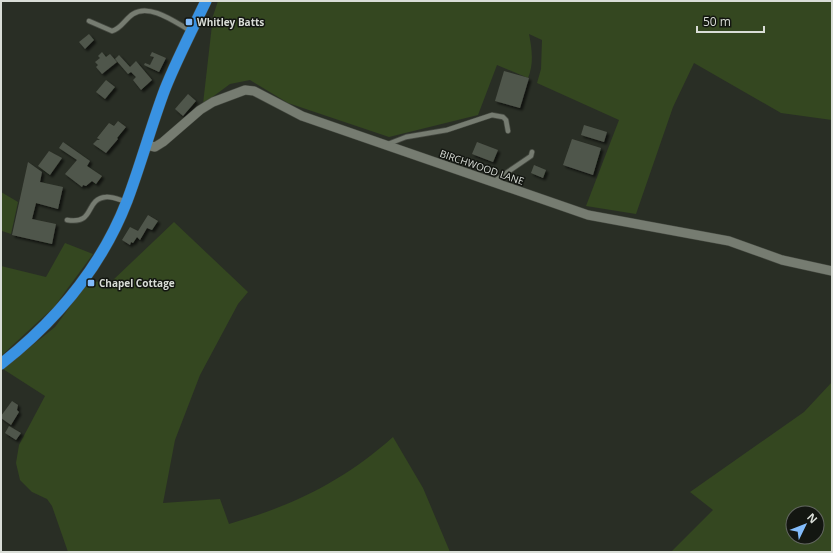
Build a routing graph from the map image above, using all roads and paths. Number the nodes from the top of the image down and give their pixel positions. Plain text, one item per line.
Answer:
1 (206, 1) edge
2 (89, 21) dead end
3 (192, 31) junction
4 (508, 132) dead end
5 (146, 145) junction
6 (386, 145) junction
7 (532, 152) dead end
8 (493, 182) junction
9 (127, 202) junction
10 (66, 220) dead end
11 (832, 271) edge
12 (1, 364) edge

1 - 3 highway
2 - 3 lane
3 - 5 highway
4 - 6 lane
5 - 6 street, BIRCHWOOD LANE
5 - 9 highway
6 - 8 street, BIRCHWOOD LANE
7 - 8 lane
8 - 11 street, BIRCHWOOD LANE
9 - 10 lane
9 - 12 highway

